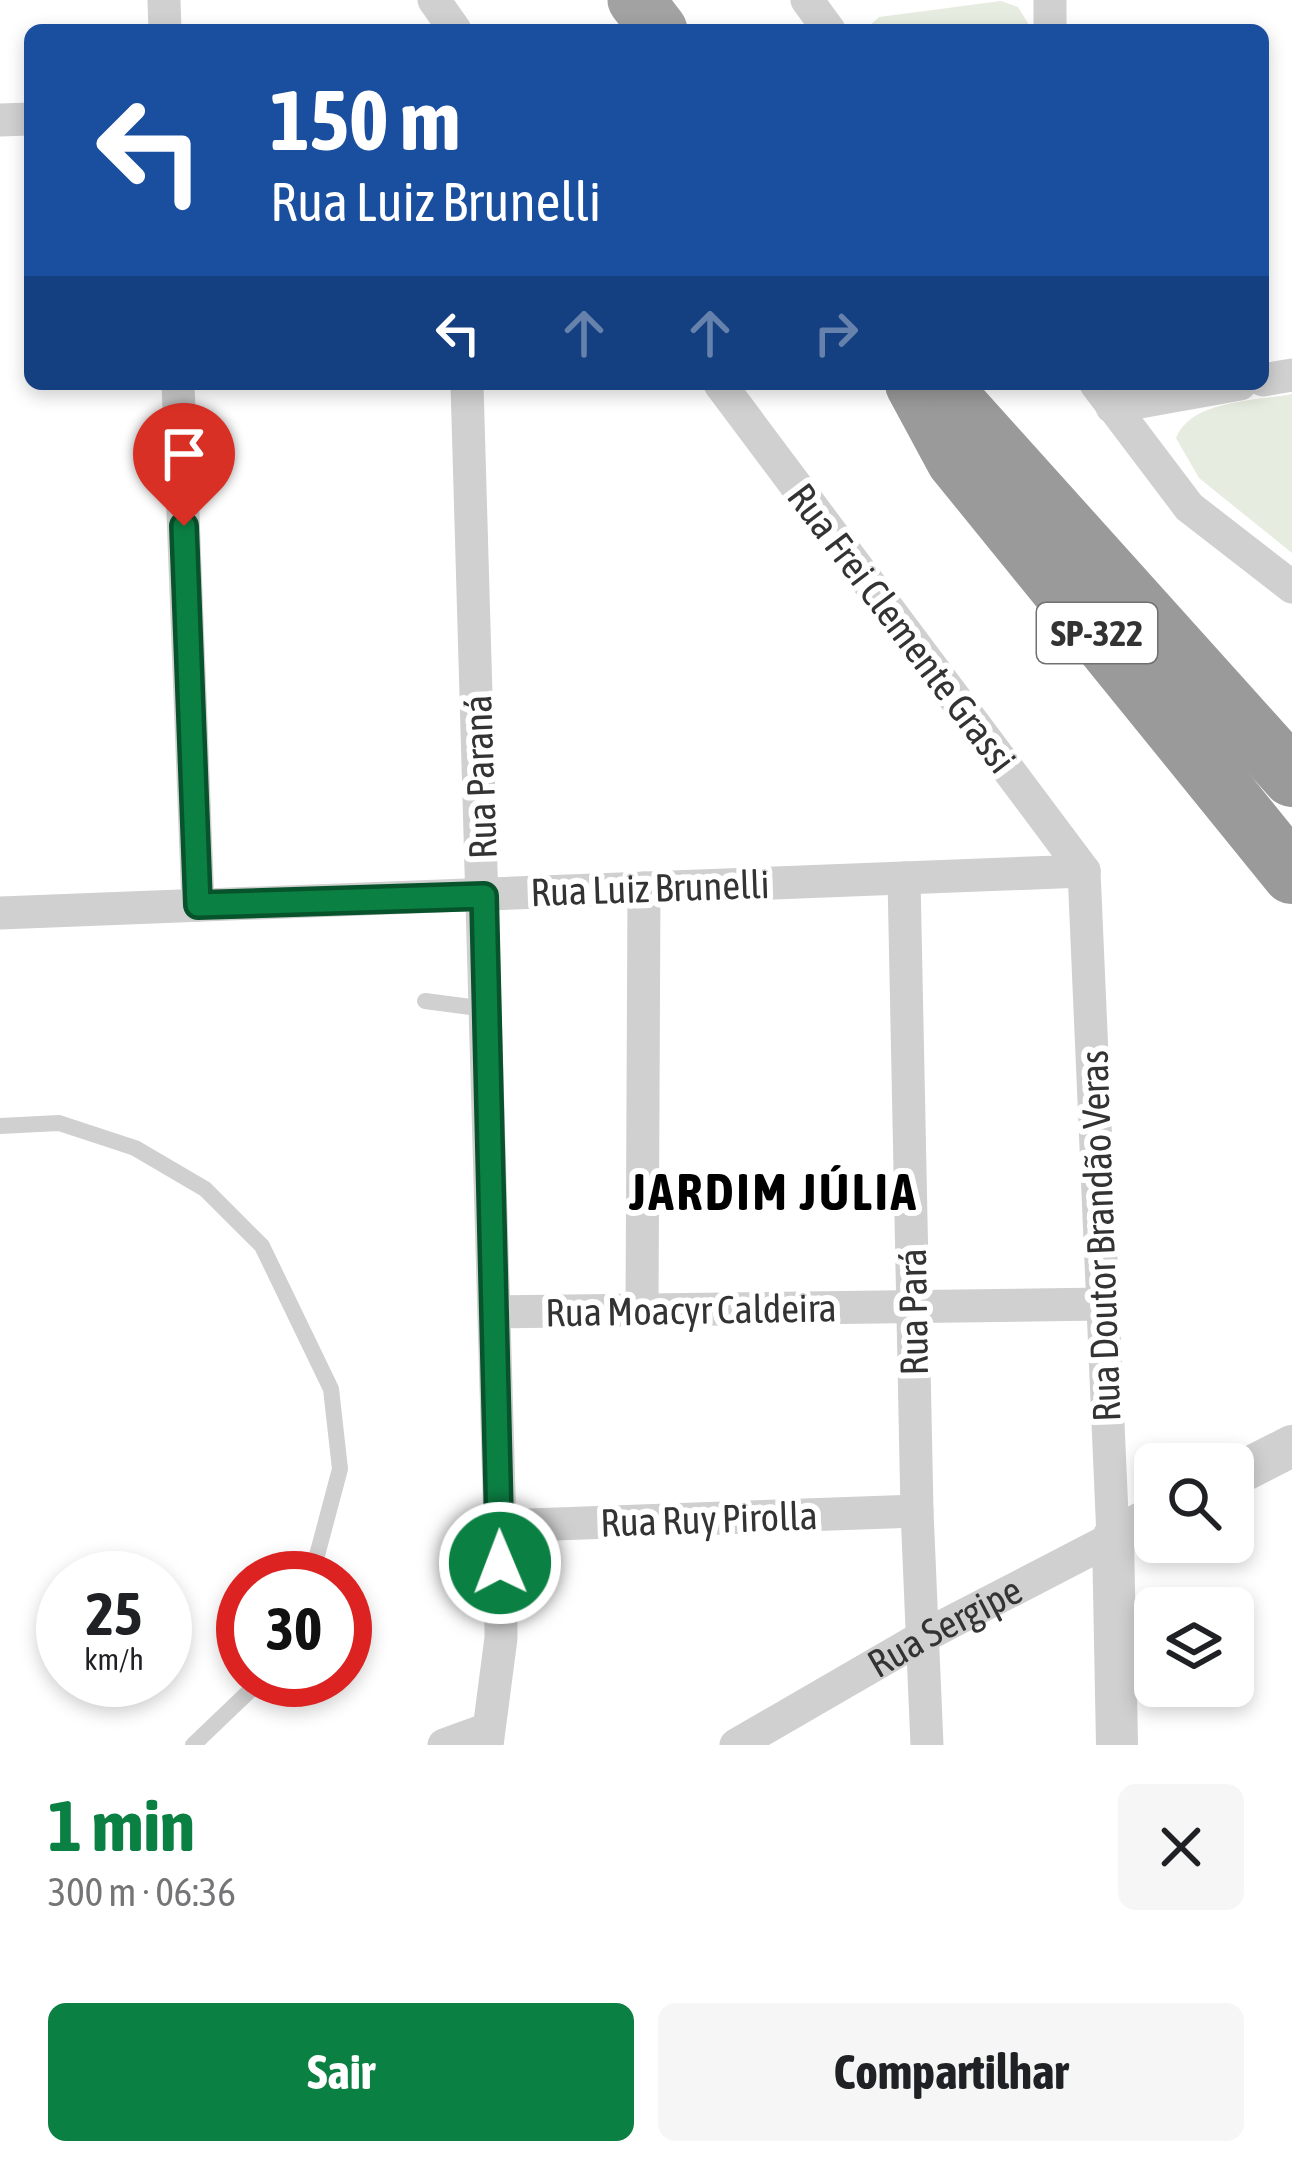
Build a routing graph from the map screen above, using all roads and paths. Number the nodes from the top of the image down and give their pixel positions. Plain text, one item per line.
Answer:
1 (806, 0) edge
2 (825, 24) edge
3 (178, 390) edge
4 (467, 390) edge
5 (724, 390) edge
6 (918, 390) edge
7 (941, 390) edge
8 (1166, 390) edge
9 (1104, 395) edge
10 (1292, 586) edge
11 (1292, 777) edge
12 (1084, 871) junction
13 (1292, 874) edge
14 (904, 878) junction
15 (644, 888) junction
16 (484, 896) junction
17 (198, 905) junction
18 (0, 913) edge
19 (425, 1001) dead end
20 (486, 1009) junction
21 (0, 1126) edge
22 (1104, 1304) junction
23 (913, 1306) junction
24 (642, 1310) junction
25 (494, 1312) junction
26 (1292, 1446) edge
27 (1254, 1465) edge
28 (917, 1511) junction
29 (500, 1526) junction
30 (1134, 1527) edge
31 (1113, 1538) junction
32 (318, 1551) edge
33 (926, 1635) junction
34 (236, 1707) edge
35 (488, 1737) edge
36 (193, 1745) edge
37 (444, 1745) edge
38 (736, 1745) edge
39 (927, 1745) edge
40 (1117, 1745) edge

1 - 2 street
3 - 17 street
4 - 16 street, Rua Paraná
5 - 12 street, Rua Frei Clemente Grassi
6 - 13 highway, SP-322
7 - 11 highway, SP-322
8 - 9 street
9 - 10 street
12 - 14 street, Rua Luiz Brunelli
12 - 22 street, Rua Doutor Brandão Veras
14 - 15 street, Rua Luiz Brunelli
14 - 23 street, Rua Pará
15 - 16 street, Rua Luiz Brunelli
15 - 24 street
16 - 17 street, Rua Luiz Brunelli
16 - 20 street, Rua Paraná
17 - 18 street, Rua Luiz Brunelli
19 - 20 lane
20 - 25 street, Rua Paraná
21 - 32 lane
22 - 23 street, Rua Moacyr Caldeira
22 - 31 street, Rua Doutor Brandão Veras
23 - 24 street, Rua Moacyr Caldeira
23 - 28 street, Rua Pará
24 - 25 street, Rua Moacyr Caldeira
25 - 29 street, Rua Paraná
26 - 27 street
28 - 29 street, Rua Ruy Pirolla
28 - 33 street, Rua Pará
29 - 35 street, Rua Paraná
30 - 31 street, Rua Sergipe
31 - 33 street, Rua Sergipe
31 - 40 street, Rua Doutor Brandão Veras
33 - 38 street, Rua Sergipe
33 - 39 street, Rua Pará
34 - 36 lane
35 - 37 street

